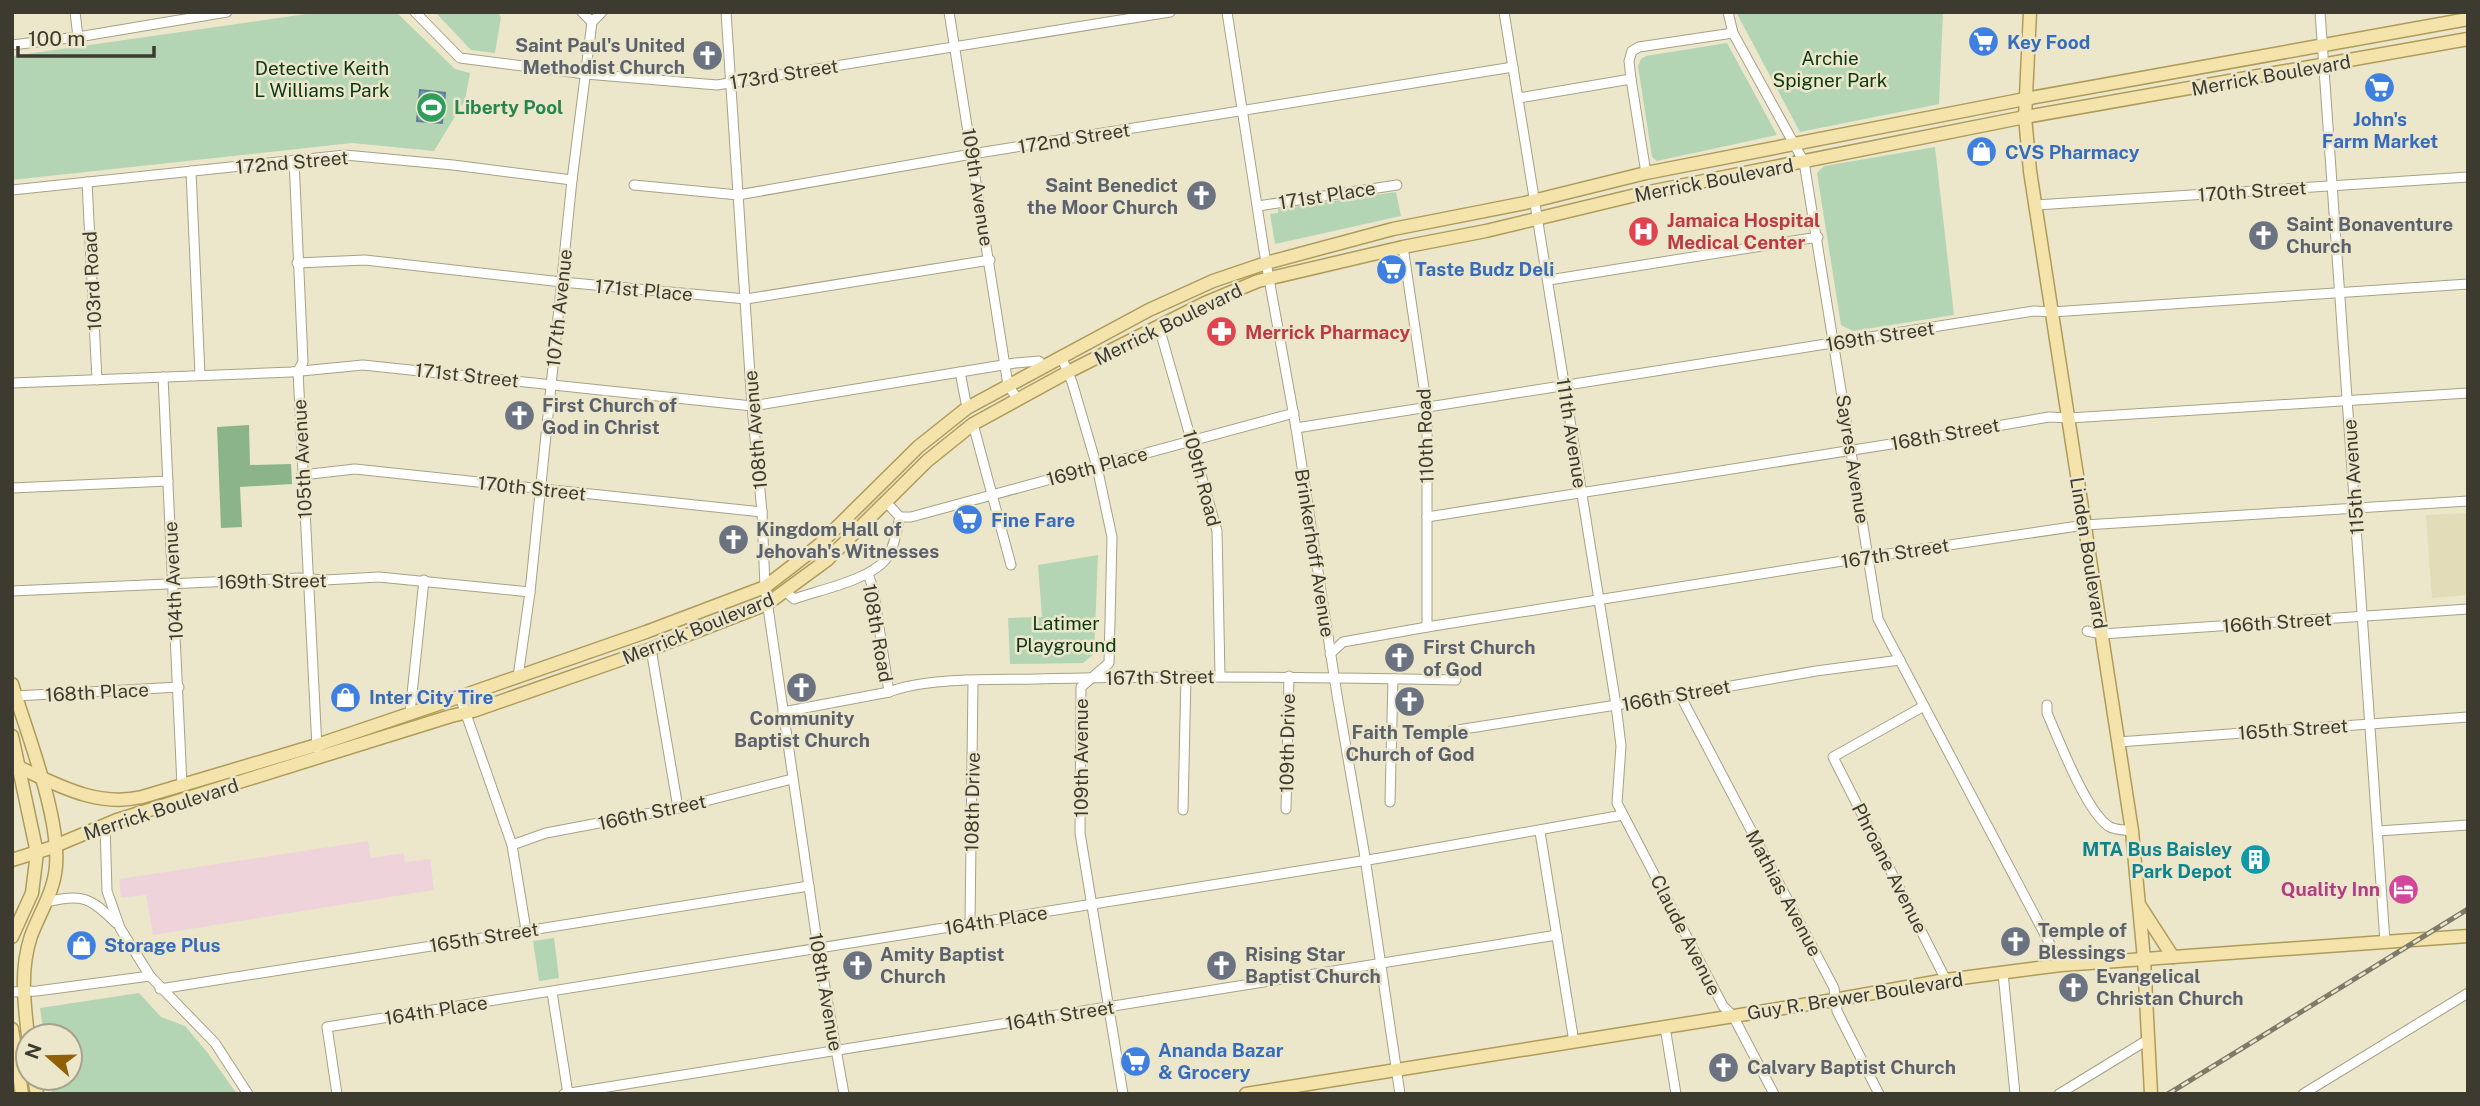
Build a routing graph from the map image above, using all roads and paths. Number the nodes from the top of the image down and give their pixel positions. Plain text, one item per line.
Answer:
1 (75, 12) edge
2 (227, 12) edge
3 (415, 12) edge
4 (582, 12) edge
5 (602, 12) edge
6 (726, 12) edge
7 (949, 12) edge
8 (1170, 12) edge
9 (1227, 12) edge
10 (1504, 12) edge
11 (1728, 12) edge
12 (2030, 12) edge
13 (2320, 12) edge
14 (186, 16) edge
15 (592, 22) junction
16 (2466, 24) edge
17 (1733, 33) junction
18 (78, 37) junction
19 (2468, 39) edge
20 (12, 45) edge
21 (955, 46) junction
22 (2323, 46) junction
23 (2324, 66) junction
24 (1513, 67) junction
25 (586, 74) junction
26 (1631, 79) junction
27 (731, 83) junction
28 (1519, 98) junction
29 (2025, 99) junction
30 (1243, 111) junction
31 (2025, 117) junction
32 (1795, 145) junction
33 (972, 154) junction
34 (294, 160) junction
35 (1804, 162) junction
36 (191, 171) junction
37 (1646, 173) junction
38 (2468, 177) edge
39 (572, 180) junction
40 (87, 182) junction
41 (634, 185) dead end
42 (1397, 185) dead end
43 (2333, 185) junction
44 (12, 190) edge
45 (738, 195) junction
46 (1536, 200) junction
47 (2036, 205) junction
48 (1258, 206) junction
49 (1538, 219) junction
50 (1818, 237) junction
51 (1403, 247) junction
52 (990, 260) junction
53 (298, 263) junction
54 (1266, 263) junction
55 (1269, 278) junction
56 (1549, 280) junction
57 (562, 282) junction
58 (2468, 284) edge
59 (2340, 293) junction
60 (746, 299) junction
61 (2052, 312) junction
62 (1159, 327) junction
63 (1835, 343) junction
64 (1061, 356) junction
65 (1006, 364) junction
66 (1043, 366) junction
67 (299, 371) junction
68 (960, 372) junction
69 (1068, 372) junction
70 (200, 375) junction
71 (163, 377) junction
72 (97, 380) junction
73 (12, 383) edge
74 (551, 383) junction
75 (1008, 385) junction
76 (1565, 386) junction
77 (2468, 393) edge
78 (1018, 400) junction
79 (2348, 401) junction
80 (752, 406) junction
81 (967, 408) junction
82 (1427, 408) junction
83 (1294, 413) junction
84 (2069, 418) junction
85 (973, 425) junction
86 (1296, 428) junction
87 (1192, 440) junction
88 (1852, 449) junction
89 (1097, 467) junction
90 (302, 475) junction
91 (168, 481) junction
92 (12, 488) edge
93 (541, 489) junction
94 (1581, 492) junction
95 (992, 494) junction
96 (885, 501) junction
97 (2468, 501) edge
98 (2356, 509) junction
99 (762, 512) junction
100 (900, 517) junction
101 (1427, 517) junction
102 (2085, 525) junction
103 (1868, 557) junction
104 (1011, 565) dead end
105 (868, 574) junction
106 (308, 579) junction
107 (424, 580) junction
108 (174, 584) junction
109 (765, 587) junction
110 (12, 591) edge
111 (785, 591) junction
112 (530, 592) junction
113 (1599, 601) junction
114 (767, 604) junction
115 (2468, 609) edge
116 (2363, 616) junction
117 (1427, 627) junction
118 (2087, 631) dead end
119 (2102, 634) junction
120 (651, 649) junction
121 (1330, 654) junction
122 (1900, 660) junction
123 (1186, 676) junction
124 (1220, 676) junction
125 (1289, 676) junction
126 (518, 677) junction
127 (1334, 677) junction
128 (1093, 678) junction
129 (1393, 679) junction
130 (1456, 680) dead end
131 (973, 681) junction
132 (179, 687) junction
133 (14, 690) edge
134 (889, 692) junction
135 (1680, 695) junction
136 (460, 697) junction
137 (1616, 705) junction
138 (1924, 705) junction
139 (2047, 705) dead end
140 (783, 712) junction
141 (410, 713) junction
142 (465, 714) junction
143 (2468, 717) edge
144 (2371, 724) junction
145 (1451, 731) dead end
146 (12, 736) edge
147 (2118, 742) junction
148 (317, 745) junction
149 (318, 759) junction
150 (16, 766) edge
151 (41, 777) junction
152 (792, 779) junction
153 (182, 785) junction
154 (1390, 802) dead end
155 (678, 808) junction
156 (1286, 809) dead end
157 (1183, 810) dead end
158 (1623, 815) junction
159 (105, 824) junction
160 (2468, 825) edge
161 (2132, 831) junction
162 (2378, 831) junction
163 (1540, 832) junction
164 (57, 845) junction
165 (512, 845) junction
166 (1642, 849) joint
167 (37, 853) junction
168 (12, 860) edge
169 (1366, 861) junction
170 (809, 887) junction
171 (47, 902) junction
172 (2138, 903) junction
173 (1092, 904) junction
174 (970, 924) junction
175 (120, 928) junction
176 (526, 930) junction
177 (13, 934) edge
178 (1557, 935) junction
179 (2468, 936) edge
180 (2385, 942) junction
181 (818, 948) junction
182 (2173, 957) junction
183 (2144, 960) junction
184 (1381, 963) junction
185 (2061, 965) junction
186 (2003, 973) junction
187 (150, 976) junction
188 (1946, 979) junction
189 (160, 989) junction
190 (18, 992) edge
191 (552, 992) junction
192 (2468, 993) edge
193 (1834, 1000) junction
194 (1109, 1007) junction
195 (1733, 1016) junction
196 (25, 1022) edge
197 (1665, 1027) junction
198 (12, 1029) edge
199 (2149, 1039) junction
200 (1574, 1042) junction
201 (836, 1050) junction
202 (1396, 1070) junction
203 (22, 1094) edge
204 (248, 1094) edge
205 (337, 1094) edge
206 (567, 1094) edge
207 (844, 1094) edge
208 (1123, 1094) edge
209 (1246, 1094) edge
210 (1400, 1094) edge
211 (1676, 1094) edge
212 (1773, 1094) edge
213 (1879, 1094) edge
214 (2015, 1094) edge
215 (2059, 1094) edge
216 (2151, 1094) edge
217 (2303, 1094) edge

1 - 18 street
2 - 14 street
3 - 25 street, 173rd Street
4 - 15 street
5 - 15 street
6 - 27 street, 108th Avenue
7 - 21 street, 109th Avenue
8 - 21 street, 173rd Street
9 - 30 street, Brinkerhoff Avenue
10 - 24 street, 111th Avenue
11 - 17 street, Sayres Avenue
12 - 29 main road, Linden Boulevard
13 - 22 street, 115th Avenue
14 - 18 street
15 - 25 street, 107th Avenue
16 - 22 main road, Merrick Boulevard
17 - 26 street
17 - 32 street, Sayres Avenue
18 - 20 street
19 - 23 main road, Merrick Boulevard
21 - 27 street, 173rd Street
21 - 33 street, 109th Avenue
22 - 23 street, 115th Avenue
22 - 29 main road, Merrick Boulevard
23 - 31 main road, Merrick Boulevard
23 - 43 street, 115th Avenue
24 - 28 street, 111th Avenue
24 - 30 street, 172nd Street
25 - 27 street, 173rd Street
25 - 39 street, 107th Avenue
26 - 28 street
26 - 37 street
27 - 45 street, 108th Avenue
28 - 46 street, 111th Avenue
29 - 31 main road, Linden Boulevard
29 - 32 main road, Merrick Boulevard
30 - 33 street, 172nd Street
30 - 48 street, Brinkerhoff Avenue
31 - 35 main road, Merrick Boulevard
31 - 47 main road, Linden Boulevard
32 - 35 street, Sayres Avenue
32 - 37 main road, Merrick Boulevard
33 - 45 street, 172nd Street
33 - 52 street, 109th Avenue
34 - 36 street, 172nd Street
34 - 39 street, 172nd Street
34 - 53 street, 105th Avenue
35 - 49 main road, Merrick Boulevard
35 - 50 street, Sayres Avenue
36 - 40 street, 172nd Street
36 - 70 street
37 - 46 main road, Merrick Boulevard
38 - 43 street, 170th Street
39 - 57 street, 107th Avenue
40 - 44 street, 172nd Street
40 - 72 street, 103rd Road
41 - 45 street, 172nd Street
42 - 48 street, 171st Place
43 - 47 street, 170th Street
43 - 59 street, 115th Avenue
45 - 60 street, 108th Avenue
46 - 49 street, 111th Avenue
46 - 54 main road, Merrick Boulevard
47 - 61 main road, Linden Boulevard
48 - 54 street, Brinkerhoff Avenue
49 - 51 main road, Merrick Boulevard
49 - 56 street, 111th Avenue
50 - 56 street
50 - 63 street, Sayres Avenue
51 - 55 main road, Merrick Boulevard
51 - 82 street, 110th Road
52 - 60 street, 171st Place
52 - 65 street, 109th Avenue
53 - 57 street, 171st Place
53 - 67 street, 105th Avenue
54 - 55 street, Brinkerhoff Avenue
54 - 64 main road, Merrick Boulevard
55 - 62 main road, Merrick Boulevard
55 - 83 street, Brinkerhoff Avenue
56 - 76 street, 111th Avenue
57 - 60 street, 171st Place
57 - 74 street, 107th Avenue
58 - 59 street, 169th Street
59 - 61 street, 169th Street
59 - 79 street, 115th Avenue
60 - 80 street, 108th Avenue
61 - 63 street, 169th Street
61 - 84 main road, Linden Boulevard
62 - 69 main road, Merrick Boulevard
62 - 87 street, 109th Road
63 - 76 street, 169th Street
63 - 88 street, Sayres Avenue
64 - 66 main road, Merrick Boulevard
64 - 69 street, 109th Avenue
65 - 66 street, 171st Street
65 - 68 street, 171st Street
65 - 75 street, 109th Avenue
66 - 75 main road, Merrick Boulevard
67 - 70 street, 171st Street
67 - 74 street, 171st Street
67 - 90 street, 105th Avenue
68 - 80 street, 171st Street
68 - 81 street
69 - 78 main road, Merrick Boulevard
69 - 89 street, 109th Avenue
70 - 71 street, 171st Street
71 - 72 street, 171st Street
71 - 91 street, 104th Avenue
72 - 73 street, 171st Street
74 - 80 street, 171st Street
74 - 93 street, 107th Avenue
75 - 78 street, 109th Avenue
75 - 81 main road, Merrick Boulevard
76 - 82 street, 169th Street
76 - 94 street, 111th Avenue
77 - 79 street, 168th Street
78 - 85 main road, Merrick Boulevard
79 - 84 street, 168th Street
79 - 98 street, 115th Avenue
80 - 99 street, 108th Avenue
81 - 109 main road, Merrick Boulevard
82 - 86 street, 169th Street
82 - 101 street, 110th Road
83 - 86 street, Brinkerhoff Avenue
83 - 87 street, 169th Place
84 - 88 street, 168th Street
84 - 102 main road, Linden Boulevard
85 - 95 street
85 - 96 main road, Merrick Boulevard
86 - 121 street, Brinkerhoff Avenue
87 - 89 street, 169th Place
87 - 124 street, 109th Road
88 - 94 street, 168th Street
88 - 103 street, Sayres Avenue
89 - 95 street, 169th Place
89 - 128 street, 109th Avenue
90 - 93 street, 170th Street
90 - 106 street, 105th Avenue
91 - 92 street
91 - 108 street, 104th Avenue
93 - 99 street, 170th Street
93 - 112 street, 107th Avenue
94 - 101 street, 168th Street
94 - 113 street, 111th Avenue
95 - 100 street, 169th Place
95 - 104 street
96 - 100 street
96 - 111 main road, Merrick Boulevard
97 - 98 street, 167th Street
98 - 102 street, 167th Street
98 - 116 street, 115th Avenue
99 - 109 street, 108th Avenue
100 - 105 street
101 - 117 street, 110th Road
102 - 103 street, 167th Street
102 - 119 main road, Linden Boulevard
103 - 113 street, 167th Street
103 - 122 street, Sayres Avenue
105 - 111 street
105 - 134 street, 108th Road
106 - 107 street, 169th Street
106 - 108 street, 169th Street
106 - 148 street, 105th Avenue
107 - 112 street, 169th Street
107 - 141 street
108 - 110 street, 169th Street
108 - 132 street, 104th Avenue
109 - 114 street, 108th Avenue
109 - 126 main road, Merrick Boulevard
111 - 114 main road, Merrick Boulevard
112 - 126 street, 107th Avenue
113 - 117 street, 167th Street
113 - 137 street, 111th Avenue
114 - 120 main road, Merrick Boulevard
114 - 140 street, 108th Avenue
115 - 116 street, 166th Street
116 - 119 street, 166th Street
116 - 144 street, 115th Avenue
117 - 121 street, 167th Street
118 - 119 street, 166th Street
119 - 147 main road, Linden Boulevard
120 - 142 main road, Merrick Boulevard
120 - 155 street
121 - 127 street, Brinkerhoff Avenue
122 - 135 street, 166th Street
122 - 138 street, Sayres Avenue
123 - 124 street, 167th Street
123 - 128 street, 167th Street
123 - 157 street
124 - 125 street, 167th Street
125 - 127 street, 167th Street
125 - 156 street, 109th Drive
126 - 136 main road, Merrick Boulevard
127 - 129 street, 167th Street
127 - 169 street, Brinkerhoff Avenue
128 - 131 street, 167th Street
128 - 173 street, 109th Avenue
129 - 130 street, 167th Street
129 - 154 street
131 - 134 street, 167th Street
131 - 174 street, 108th Drive
132 - 133 street, 168th Place
132 - 153 street, 104th Avenue
133 - 151 main road
134 - 140 street, 167th Street
135 - 137 street, 166th Street
135 - 193 street, Mathias Avenue
136 - 141 main road, Merrick Boulevard
136 - 142 street
137 - 145 street, 166th Street
137 - 158 street, 111th Avenue
138 - 185 street, Sayres Avenue
138 - 188 street, Phroane Avenue
139 - 161 street
140 - 152 street, 108th Avenue
141 - 148 main road, Merrick Boulevard
142 - 149 main road, Merrick Boulevard
142 - 165 street
143 - 144 street, 165th Street
144 - 147 street, 165th Street
144 - 162 street, 115th Avenue
146 - 150 main road
147 - 161 main road, Linden Boulevard
148 - 149 street, 105th Avenue
148 - 153 main road, Merrick Boulevard
149 - 159 main road, Merrick Boulevard
150 - 151 main road
150 - 167 main road
151 - 153 main road, Merrick Boulevard
151 - 164 main road
152 - 155 street, 166th Street
152 - 170 street, 108th Avenue
155 - 165 street, 166th Street
158 - 163 street, 164th Place
158 - 166 street, 111th Avenue
159 - 164 main road, Merrick Boulevard
159 - 175 street
160 - 162 street
161 - 172 main road, Linden Boulevard
162 - 180 street, 115th Avenue
163 - 169 street, 164th Place
163 - 178 street
164 - 167 main road, Merrick Boulevard
164 - 171 main road
165 - 176 street
166 - 195 street, Claude Avenue
167 - 168 main road, Merrick Boulevard
167 - 177 main road
169 - 173 street, 164th Place
169 - 184 street, Brinkerhoff Avenue
170 - 176 street, 165th Street
170 - 181 street, 108th Avenue
171 - 175 street
171 - 190 main road
172 - 182 main road
172 - 183 main road, Linden Boulevard
173 - 174 street, 164th Place
173 - 194 street, 109th Avenue
174 - 181 street, 164th Place
175 - 187 street
176 - 189 street, 165th Street
178 - 184 street, 164th Street
178 - 200 street
179 - 180 main road, Guy R. Brewer Boulevard
180 - 182 main road, Guy R. Brewer Boulevard
181 - 191 street, 164th Place
181 - 201 street, 108th Avenue
182 - 183 main road, Guy R. Brewer Boulevard
183 - 185 main road, Guy R. Brewer Boulevard
183 - 199 main road, Linden Boulevard
184 - 194 street, 164th Street
184 - 202 street, Brinkerhoff Avenue
185 - 186 main road, Guy R. Brewer Boulevard
186 - 188 main road, Guy R. Brewer Boulevard
186 - 214 street
187 - 189 street
187 - 190 street
188 - 193 main road, Guy R. Brewer Boulevard
189 - 204 street
190 - 196 main road
191 - 205 street, 164th Place
191 - 206 street
192 - 217 street
193 - 195 main road, Guy R. Brewer Boulevard
193 - 213 street, Mathias Avenue
194 - 201 street, 164th Street
194 - 208 street, 109th Avenue
195 - 197 main road, Guy R. Brewer Boulevard
195 - 212 street, Claude Avenue
197 - 200 main road, Guy R. Brewer Boulevard
197 - 211 street
198 - 203 main road
199 - 215 street
199 - 216 main road, Linden Boulevard
200 - 202 main road, Guy R. Brewer Boulevard
201 - 206 street, 164th Street
201 - 207 street, 108th Avenue
202 - 209 main road, Guy R. Brewer Boulevard
202 - 210 street, Brinkerhoff Avenue

